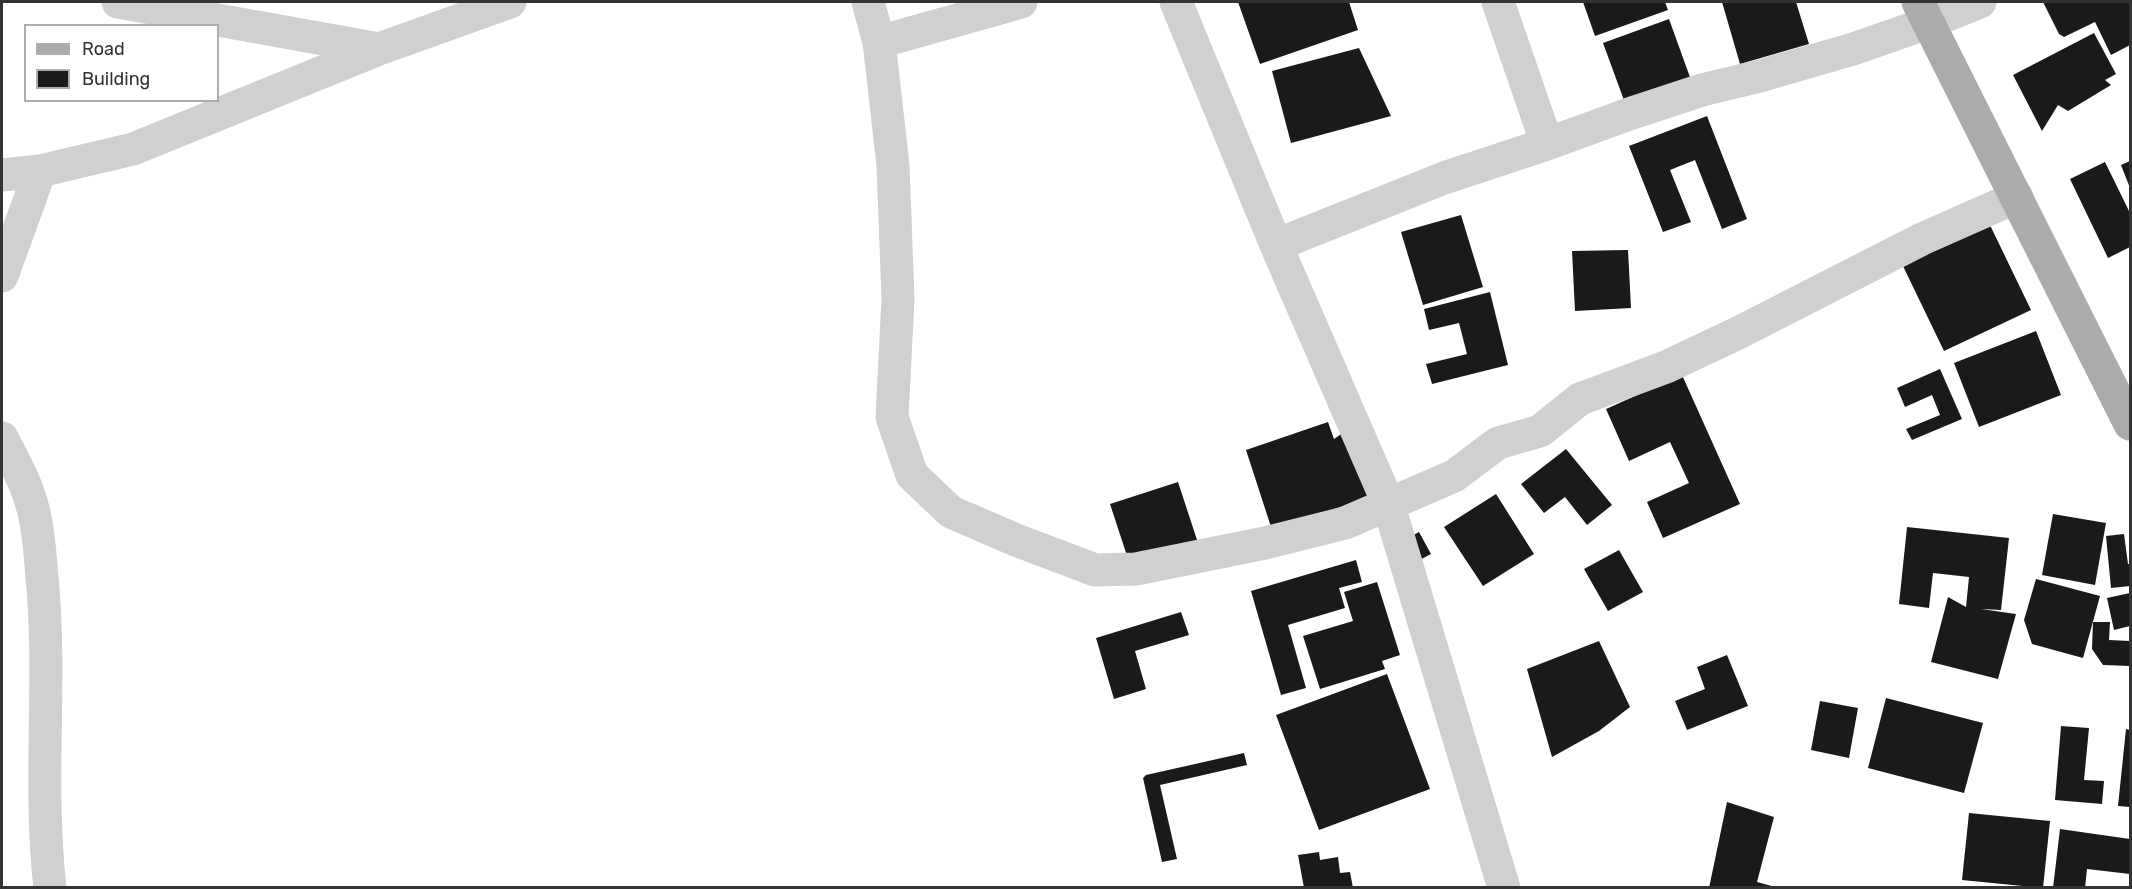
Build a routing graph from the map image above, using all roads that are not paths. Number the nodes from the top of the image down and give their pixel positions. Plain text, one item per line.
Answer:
1 (118, 2) edge
2 (510, 2) edge
3 (868, 2) edge
4 (1021, 2) edge
5 (1176, 2) edge
6 (1498, 2) edge
7 (1980, 2) edge
8 (1923, 12) edge
9 (879, 42) junction
10 (379, 49) junction
11 (1547, 144) junction
12 (40, 171) junction
13 (2, 174) edge
14 (2017, 197) junction
15 (1276, 245) junction
16 (2, 276) edge
17 (2130, 424) edge
18 (2, 438) edge
19 (1388, 503) junction
20 (51, 888) edge
21 (1504, 888) edge

1 - 10 street
2 - 10 street
3 - 9 street
4 - 9 street
5 - 15 street
6 - 11 street
7 - 8 street
8 - 11 street
8 - 14 main road
9 - 19 street
10 - 12 street
11 - 15 street
12 - 13 street
12 - 16 street
14 - 17 main road
14 - 19 street
15 - 19 street
18 - 20 street
19 - 21 street

